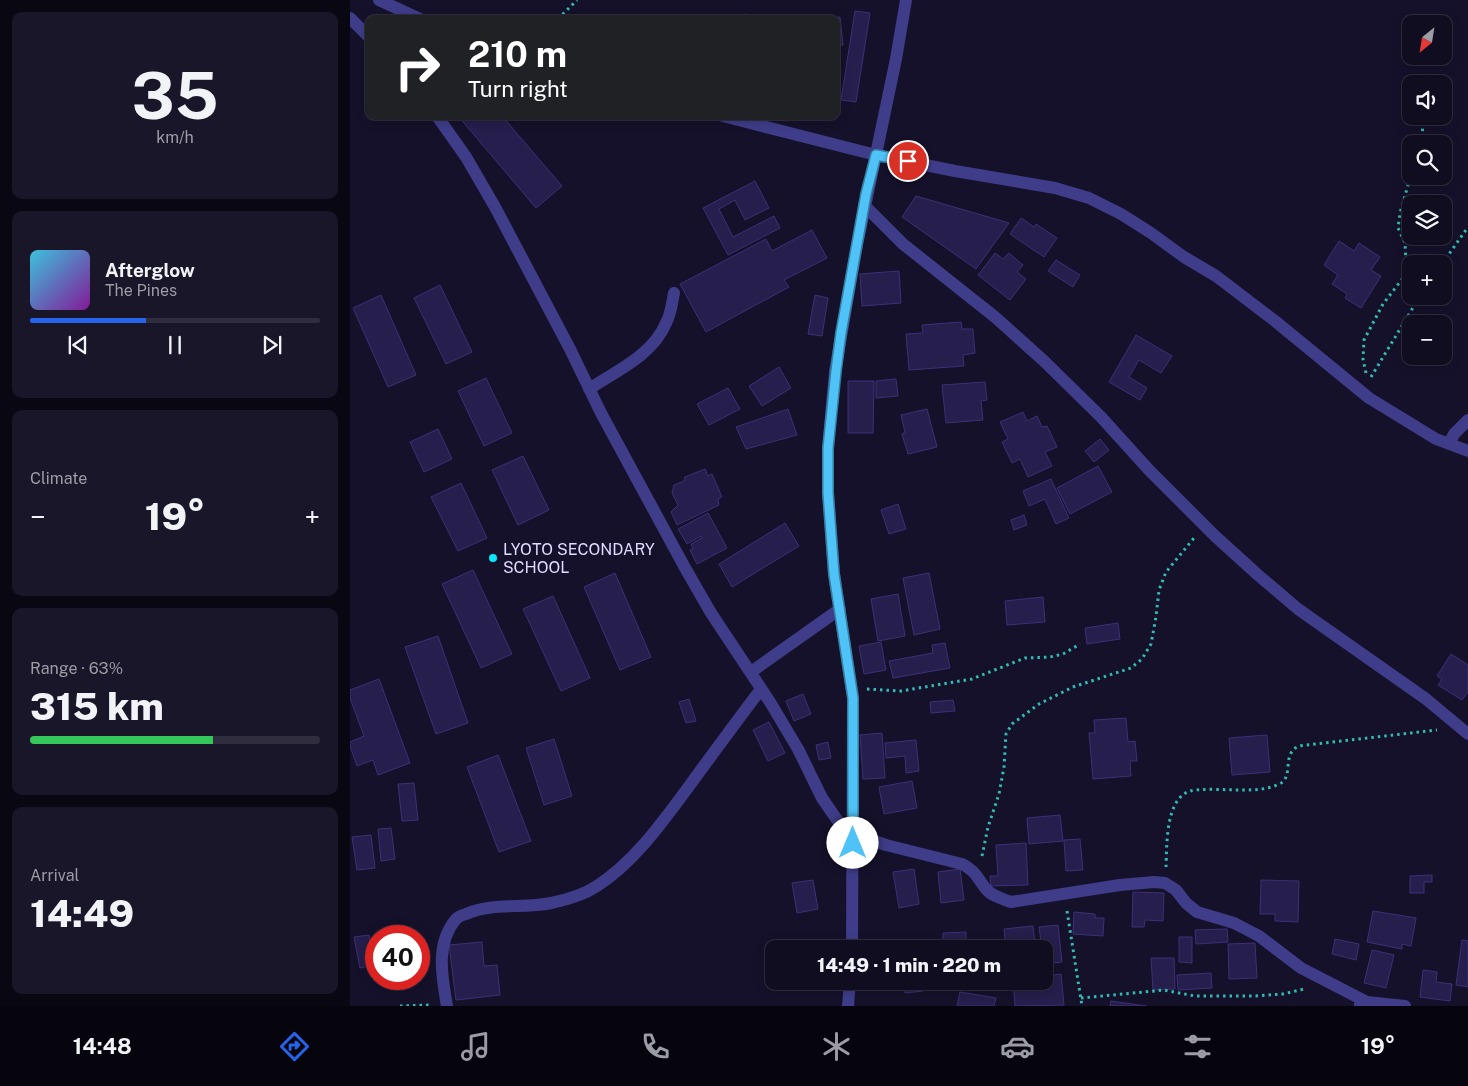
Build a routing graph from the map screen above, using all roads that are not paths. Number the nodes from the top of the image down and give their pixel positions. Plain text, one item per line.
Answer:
1 (379, 0) edge
2 (906, 0) edge
3 (411, 15) edge
4 (350, 18) edge
5 (365, 33) edge
6 (440, 120) edge
7 (739, 120) edge
8 (876, 155) junction
9 (864, 206) junction
10 (674, 292) dead end
11 (589, 389) junction
12 (1468, 420) edge
13 (1449, 444) junction
14 (1468, 451) edge
15 (840, 609) junction
16 (751, 672) junction
17 (761, 689) junction
18 (1464, 731) edge
19 (853, 838) junction
20 (852, 940) edge
21 (849, 990) edge
22 (1362, 1004) edge
23 (442, 1006) edge
24 (848, 1006) edge
25 (1405, 1006) edge

1 - 3 street
2 - 8 street
4 - 5 street
6 - 11 street
7 - 8 street
8 - 9 street
8 - 13 street
9 - 15 street
9 - 18 street
10 - 11 street
11 - 16 street
12 - 13 street
13 - 14 street
15 - 16 street
15 - 19 street
16 - 17 street
17 - 19 street
17 - 23 street
19 - 20 street
19 - 22 street
21 - 24 street
22 - 25 street

